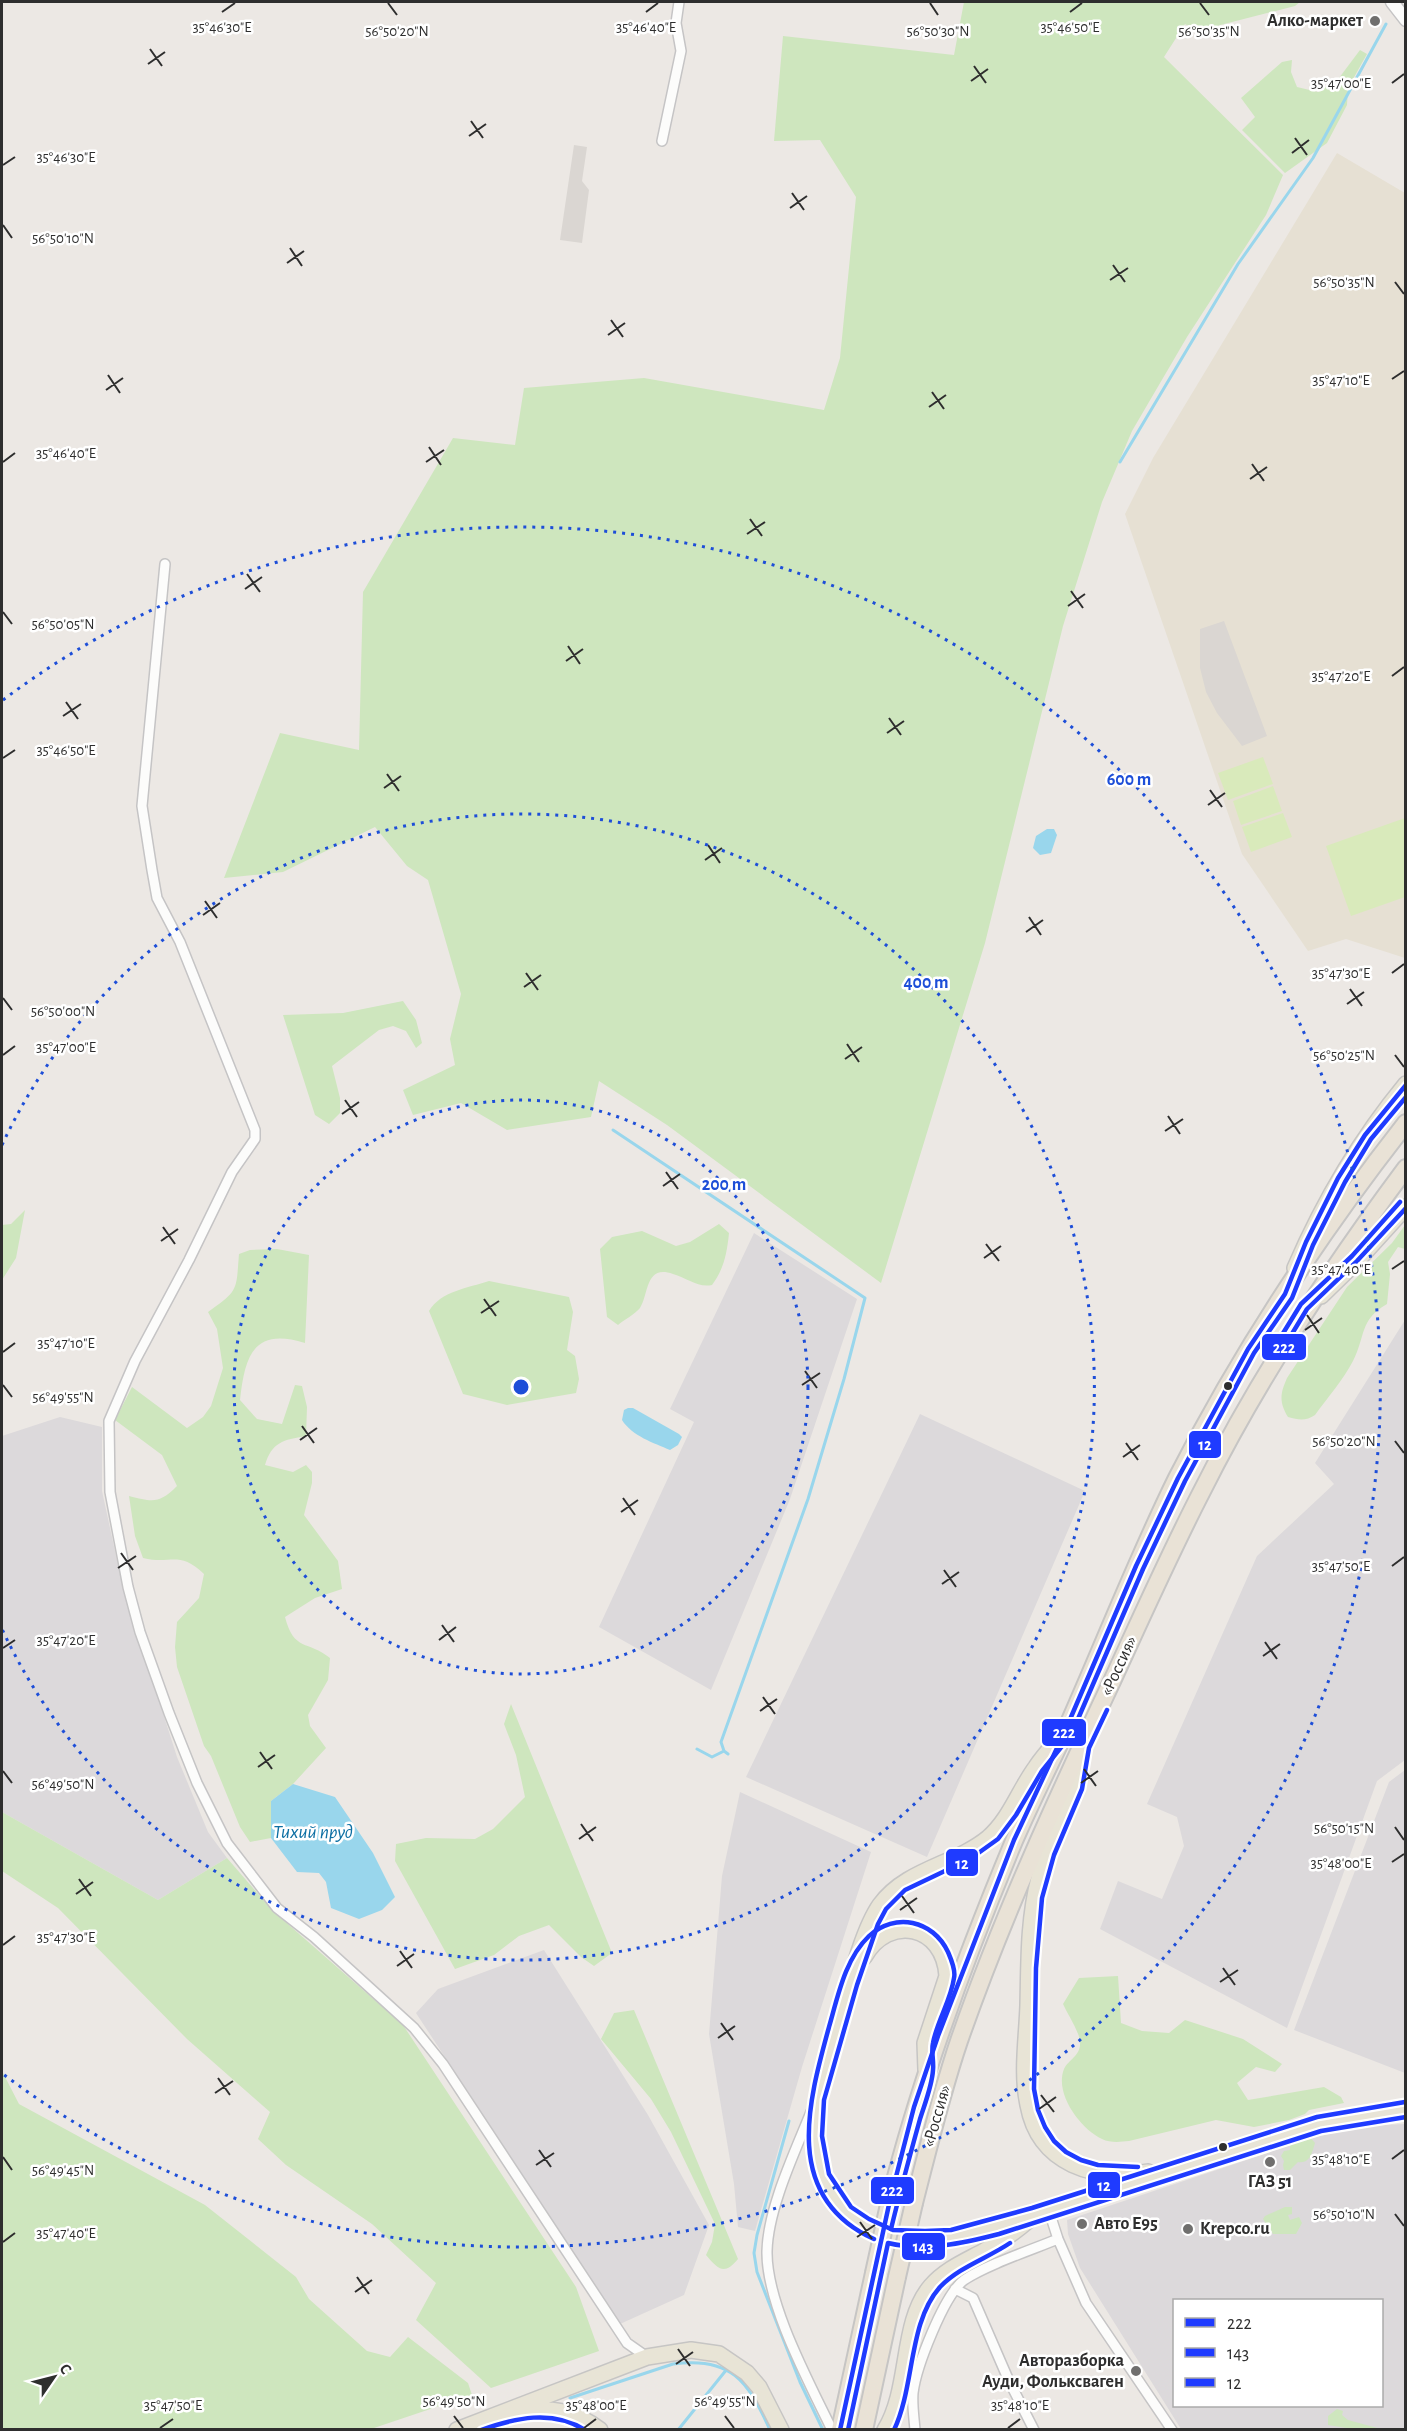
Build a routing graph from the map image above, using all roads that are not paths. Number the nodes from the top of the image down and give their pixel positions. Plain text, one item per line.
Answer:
1 (679, 2) edge
2 (1392, 2) edge
3 (1405, 18) edge
4 (662, 141) dead end
5 (165, 564) dead end
6 (1406, 1084) edge
7 (1406, 1123) edge
8 (1406, 1168) edge
9 (1406, 1207) edge
10 (1285, 1294) junction
11 (1308, 1309) junction
12 (1065, 1731) junction
13 (1082, 1746) junction
14 (850, 1983) junction
15 (926, 2070) junction
16 (817, 2099) junction
17 (1406, 2109) edge
18 (1196, 2164) junction
19 (1049, 2211) junction
20 (1034, 2215) junction
21 (1058, 2239) junction
22 (955, 2289) junction
23 (646, 2357) junction
24 (495, 2416) junction
25 (842, 2422) edge
26 (457, 2430) edge
27 (600, 2430) edge
28 (781, 2430) edge
29 (832, 2430) edge
30 (864, 2430) edge
31 (885, 2430) edge
32 (915, 2430) edge
33 (1035, 2430) edge
34 (1172, 2430) edge

1 - 4 street
2 - 3 street
5 - 23 street
6 - 10 main road
7 - 10 highway, «Россия»
8 - 11 highway, «Россия»
9 - 11 main road
10 - 12 highway, «Россия»
11 - 13 highway, «Россия»
12 - 14 main road
12 - 15 highway, «Россия»
13 - 18 main road
13 - 30 highway, «Россия», bridge
14 - 15 main road
14 - 16 main road
15 - 25 highway, «Россия», bridge
16 - 20 main road
16 - 29 street
17 - 18 main road
18 - 19 main road
19 - 20 main road
19 - 21 street
20 - 31 main road
21 - 22 street
21 - 34 street
22 - 32 street
22 - 33 street
23 - 24 main road
23 - 28 main road
24 - 26 main road
24 - 27 main road

